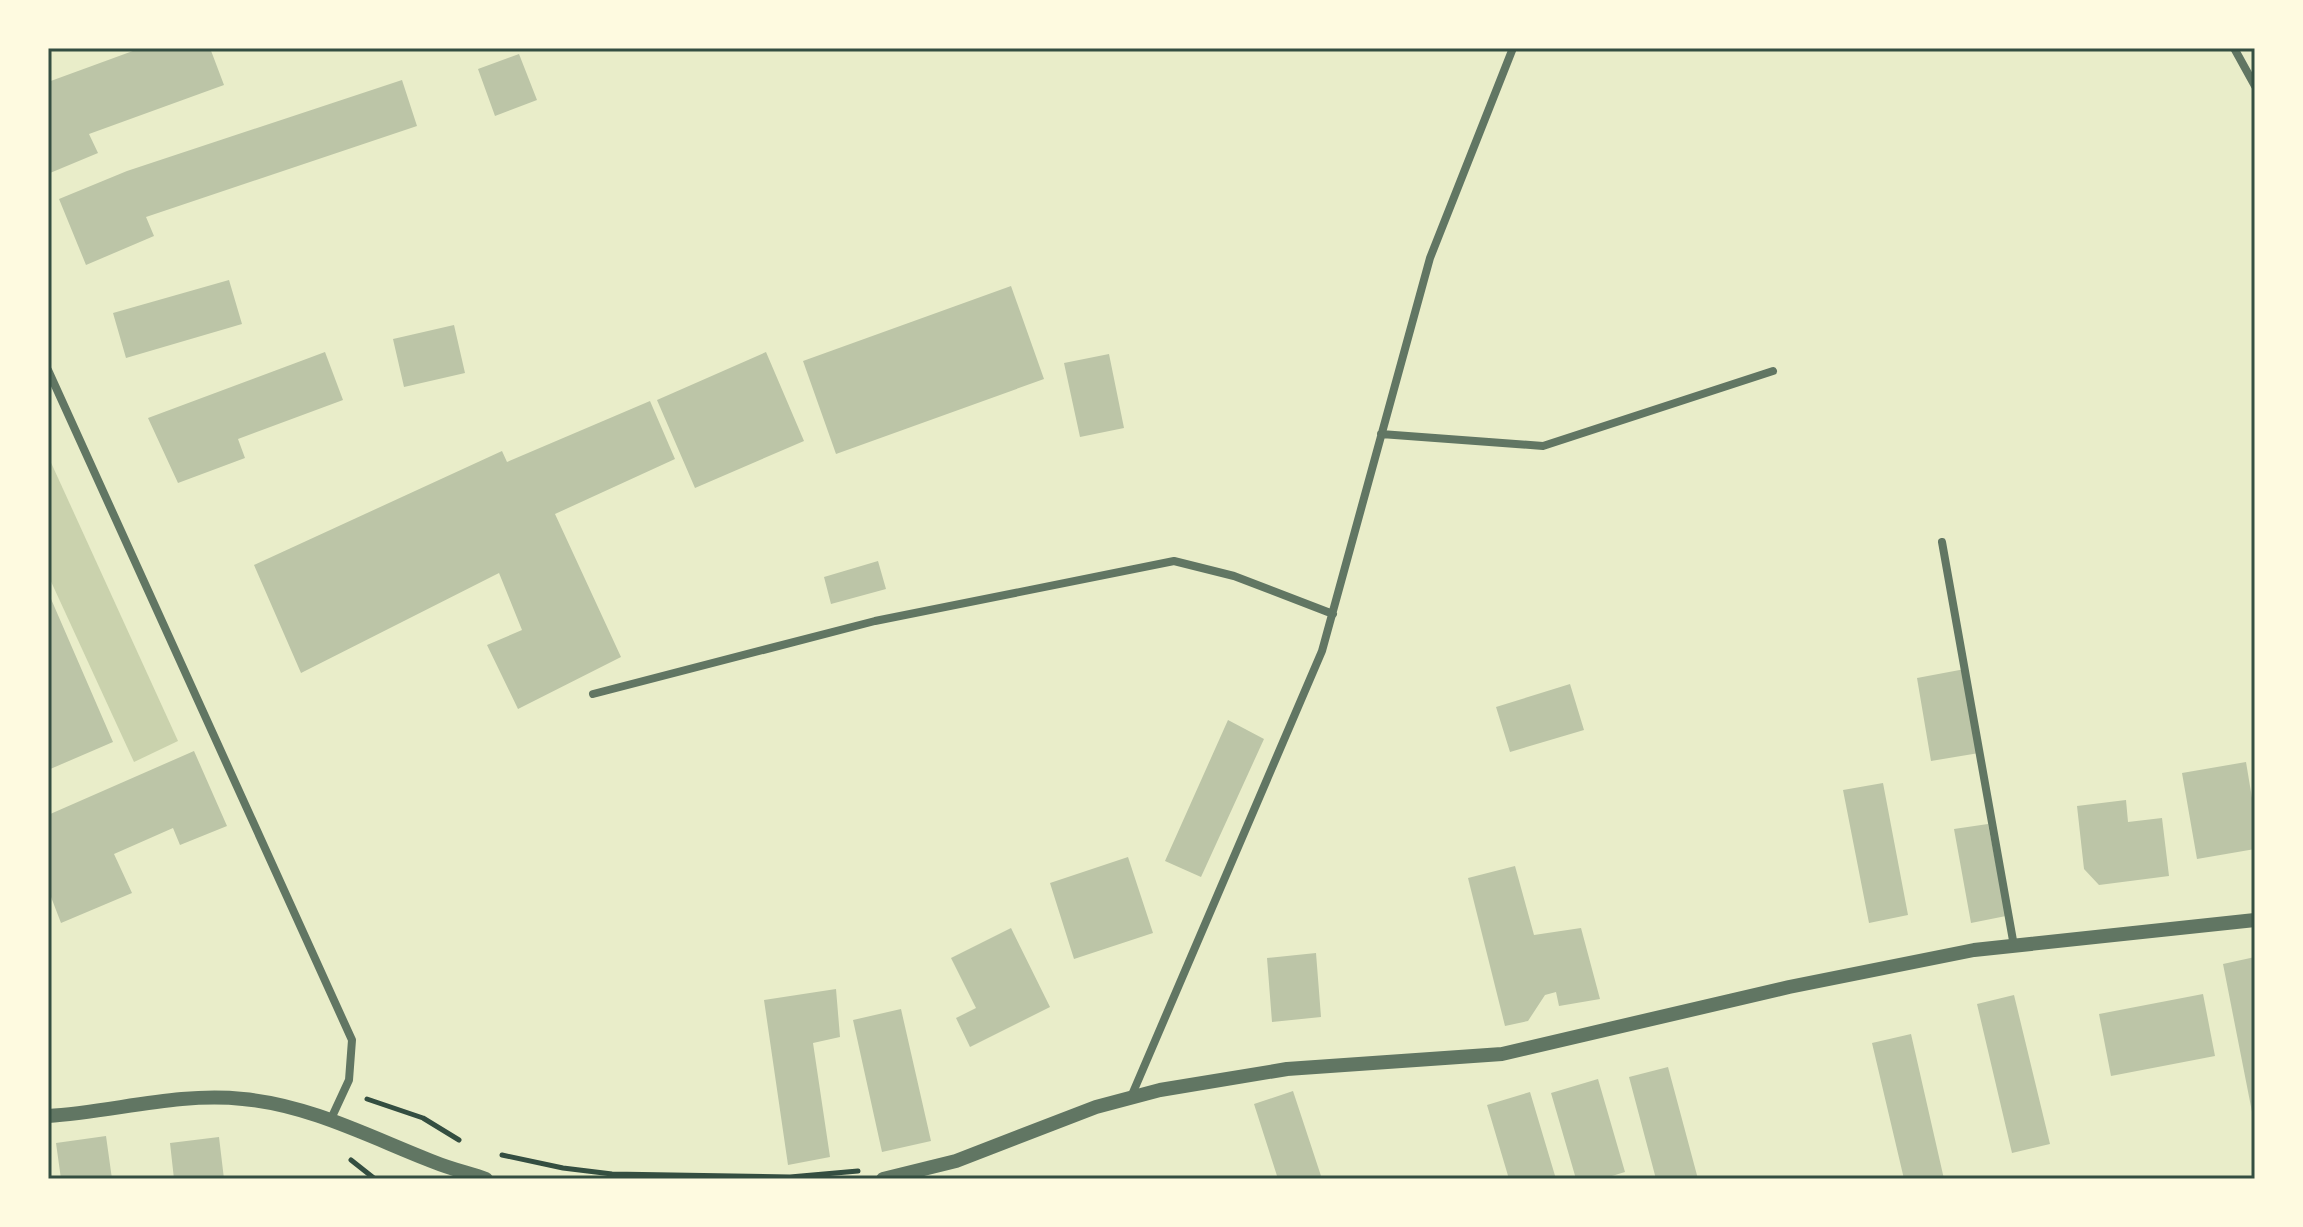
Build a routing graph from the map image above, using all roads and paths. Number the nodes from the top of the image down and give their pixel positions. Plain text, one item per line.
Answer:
1 (1513, 48) edge
2 (2234, 48) edge
3 (2255, 86) edge
4 (48, 370) edge
5 (1773, 371) dead end
6 (1381, 434) junction
7 (1942, 542) dead end
8 (1333, 614) junction
9 (593, 694) dead end
10 (2255, 920) edge
11 (2014, 946) junction
12 (344, 1091) junction
13 (1131, 1097) junction
14 (48, 1116) edge
15 (330, 1121) junction
16 (466, 1145) dead end
17 (340, 1152) dead end
18 (495, 1154) dead end
19 (956, 1161) junction
20 (877, 1174) edge
21 (375, 1179) edge
22 (486, 1179) edge
23 (925, 1179) edge

1 - 6 street
2 - 3 street
4 - 12 street
5 - 6 street
6 - 8 street
7 - 11 street
8 - 9 street
8 - 13 street
10 - 11 street
11 - 13 street
12 - 15 street
12 - 16 path
13 - 19 street
14 - 15 street
15 - 22 street
17 - 21 path
18 - 20 path
19 - 20 street
19 - 23 street

